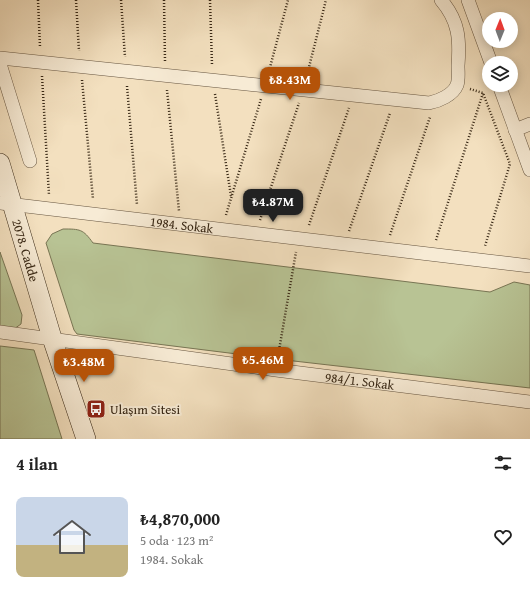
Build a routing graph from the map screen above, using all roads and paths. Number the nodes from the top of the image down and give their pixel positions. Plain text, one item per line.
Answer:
1 (38, 0) edge
2 (76, 0) edge
3 (121, 0) edge
4 (164, 0) edge
5 (210, 0) edge
6 (288, 0) edge
7 (326, 0) edge
8 (441, 0) edge
9 (468, 0) edge
10 (488, 56) edge
11 (0, 58) edge
12 (41, 62) junction
13 (0, 64) edge
14 (80, 66) junction
15 (126, 71) junction
16 (166, 75) junction
17 (213, 80) junction
18 (265, 85) junction
19 (457, 85) junction
20 (304, 90) junction
21 (501, 92) edge
22 (483, 93) junction
23 (354, 95) junction
24 (395, 99) junction
25 (436, 102) junction
26 (530, 124) edge
27 (515, 130) junction
28 (30, 161) dead end
29 (0, 163) edge
30 (530, 170) edge
31 (232, 198) junction
32 (7, 204) edge
33 (50, 209) junction
34 (94, 214) junction
35 (139, 219) junction
36 (180, 224) junction
37 (222, 229) junction
38 (255, 233) junction
39 (301, 239) junction
40 (344, 244) junction
41 (385, 248) junction
42 (431, 254) junction
43 (480, 260) junction
44 (530, 266) edge
45 (0, 332) edge
46 (52, 338) junction
47 (276, 370) junction
48 (530, 402) edge
49 (86, 439) edge

1 - 12 path
2 - 14 path
3 - 15 path
4 - 16 path
5 - 17 path
6 - 18 path
7 - 20 path
8 - 19 street
9 - 10 street
11 - 12 street
12 - 14 street
12 - 33 path
13 - 28 street
14 - 15 street
14 - 34 path
15 - 16 street
15 - 35 path
16 - 17 street
16 - 36 path
17 - 18 street
17 - 31 path
18 - 20 street
18 - 31 path
19 - 22 path
19 - 25 street
20 - 23 street
20 - 38 path
21 - 27 street
22 - 42 path
22 - 43 path
23 - 24 street
23 - 39 path
24 - 25 street
24 - 40 path
25 - 41 path
26 - 27 street
27 - 30 street
29 - 32 street, 2078. Cadde
31 - 37 path
32 - 33 street, 1984. Sokak
32 - 46 street, 2078. Cadde
33 - 34 street, 1984. Sokak
34 - 35 street, 1984. Sokak
35 - 36 street, 1984. Sokak
36 - 37 street, 1984. Sokak
37 - 38 street, 1984. Sokak
38 - 39 street, 1984. Sokak
39 - 40 street, 1984. Sokak
39 - 47 path
40 - 41 street, 1984. Sokak
41 - 42 street, 1984. Sokak
42 - 43 street, 1984. Sokak
43 - 44 street, 1984. Sokak
45 - 46 street, 984/1. Sokak
46 - 47 street, 984/1. Sokak
46 - 49 street, 2078. Cadde
47 - 48 street, 984/1. Sokak

